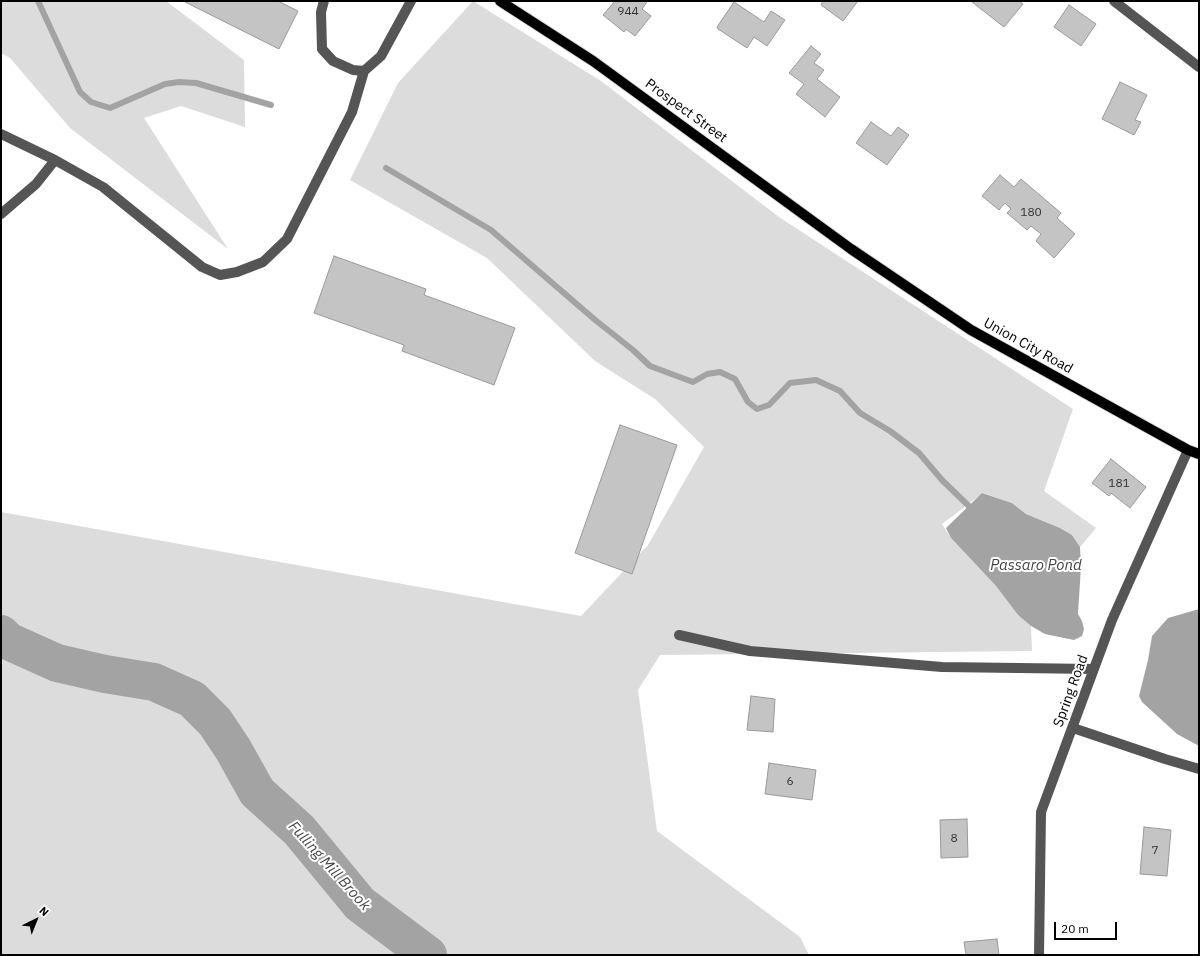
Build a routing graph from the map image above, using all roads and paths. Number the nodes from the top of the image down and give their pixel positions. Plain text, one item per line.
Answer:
1 (324, 1) edge
2 (411, 1) edge
3 (500, 1) edge
4 (1114, 1) edge
5 (1199, 67) edge
6 (364, 71) junction
7 (1, 134) edge
8 (55, 160) junction
9 (1, 214) edge
10 (851, 249) joint
11 (1188, 450) junction
12 (1199, 454) edge
13 (679, 635) dead end
14 (1094, 669) junction
15 (1072, 728) junction
16 (1199, 769) edge
17 (1038, 955) edge

1 - 6 street
2 - 6 street
3 - 10 main road, Prospect Street
4 - 5 street
6 - 8 street
7 - 8 street
8 - 9 street
10 - 11 main road, Union City Road
11 - 12 main road, Union City Road
11 - 14 street, Spring Road
13 - 14 street
14 - 15 street, Spring Road
15 - 16 street
15 - 17 street, Spring Road

